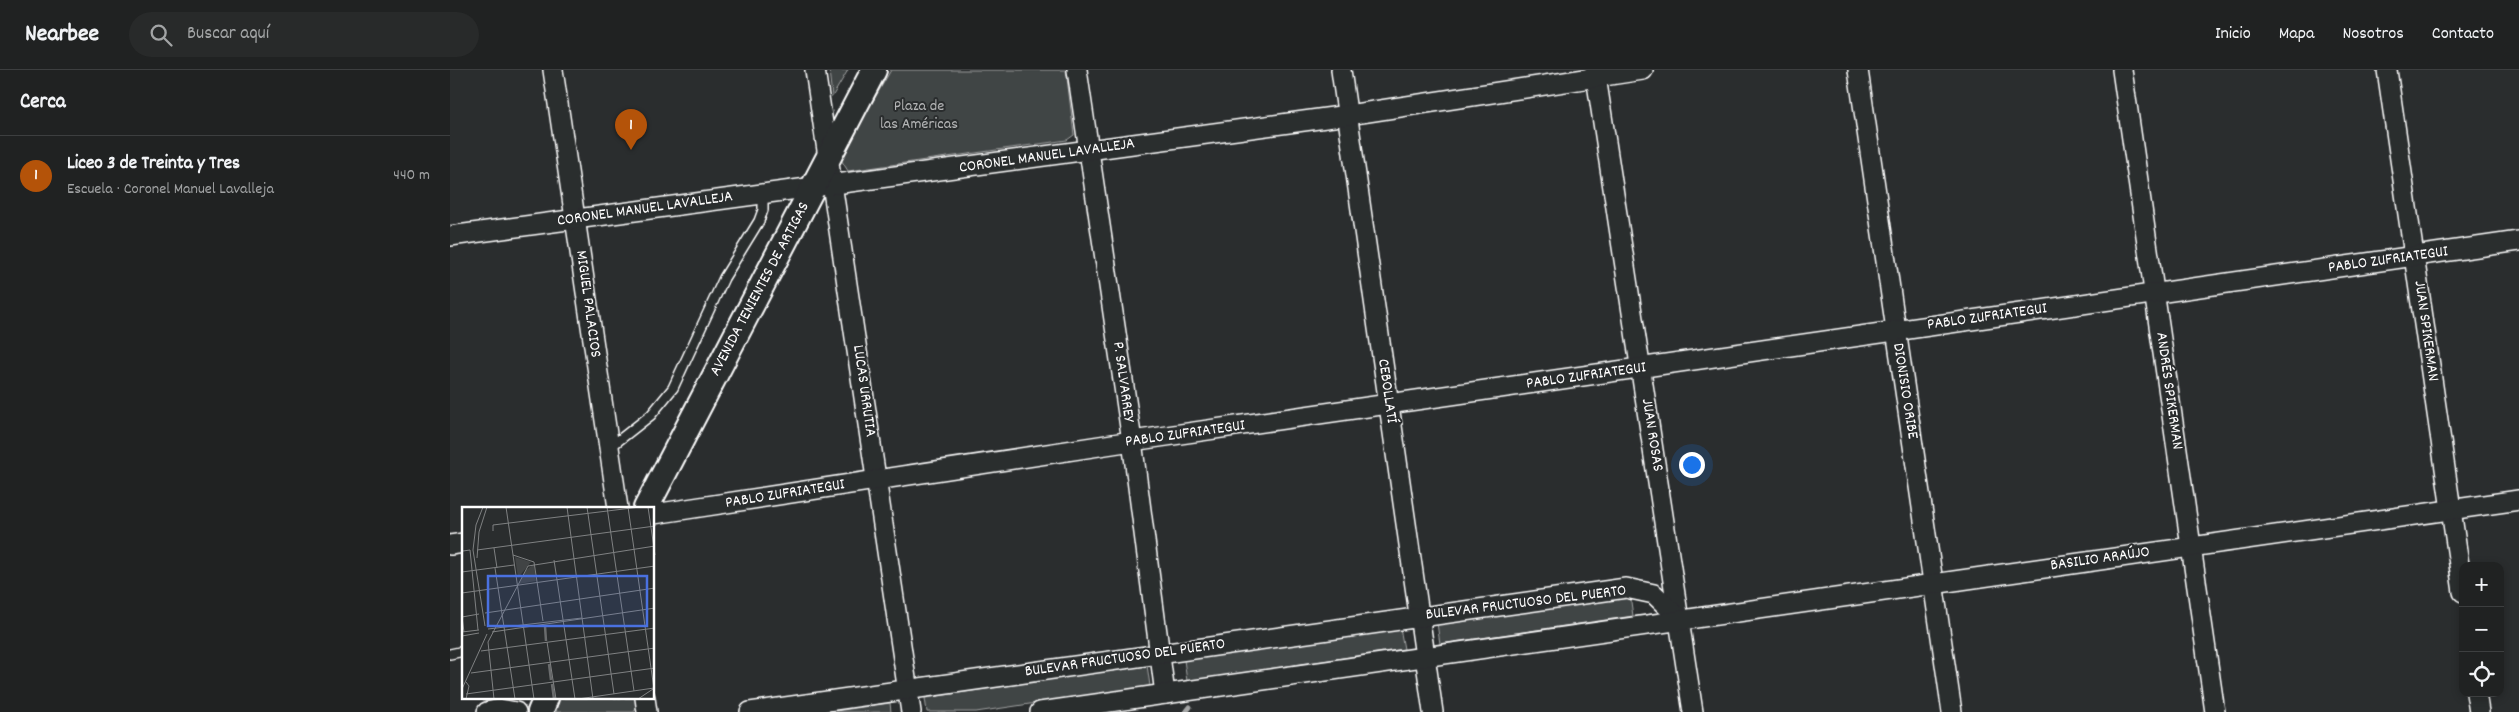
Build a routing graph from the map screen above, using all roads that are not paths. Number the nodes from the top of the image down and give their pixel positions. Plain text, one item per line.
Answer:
1 (554, 70) edge
2 (815, 70) edge
3 (874, 70) edge
4 (1077, 70) edge
5 (1341, 70) edge
6 (1643, 70) edge
7 (1858, 70) edge
8 (2122, 70) edge
9 (2388, 70) edge
10 (1596, 73) edge
11 (1348, 115) junction
12 (1089, 150) junction
13 (829, 156) junction
14 (824, 185) junction
15 (763, 192) junction
16 (576, 220) junction
17 (450, 236) edge
18 (2519, 241) edge
19 (2415, 256) junction
20 (2155, 292) junction
21 (1896, 331) junction
22 (1641, 368) junction
23 (1389, 405) junction
24 (1132, 441) junction
25 (609, 448) junction
26 (877, 479) junction
27 (2519, 500) edge
28 (618, 507) edge
29 (647, 507) edge
30 (2452, 509) junction
31 (655, 514) edge
32 (2191, 546) junction
33 (2459, 562) edge
34 (1934, 584) junction
35 (1418, 616) junction
36 (1681, 620) junction
37 (1158, 653) junction
38 (1424, 656) junction
39 (908, 690) junction
40 (1165, 694) junction
41 (2477, 697) edge
42 (545, 700) edge
43 (487, 712) edge
44 (516, 712) edge
45 (540, 712) edge
46 (750, 712) edge
47 (910, 712) edge
48 (1040, 712) edge
49 (1432, 712) edge
50 (1693, 712) edge
51 (1952, 712) edge
52 (2215, 712) edge
53 (2479, 712) edge

1 - 16 street, MIGUEL PALACIOS
2 - 13 street
3 - 13 street, AVENIDA TENIENTES DE ARTIGAS
4 - 12 street, P. SALVARREY
5 - 11 street, CEBOLLATÍ
6 - 10 street, CORONEL MANUEL LAVALLEJA
7 - 21 street, DIONISIO ORIBE
8 - 20 street, ANDRÉS SPIKERMAN
9 - 19 street, JUAN SPIKERMAN
10 - 11 street, CORONEL MANUEL LAVALLEJA
10 - 22 street, JUAN ROSAS
11 - 12 street, CORONEL MANUEL LAVALLEJA
11 - 23 street, CEBOLLATÍ
12 - 14 street, CORONEL MANUEL LAVALLEJA
12 - 24 street, P. SALVARREY
13 - 14 street, AVENIDA TENIENTES DE ARTIGAS
14 - 15 street, CORONEL MANUEL LAVALLEJA
14 - 26 street, LUCAS URRUTIA
14 - 29 street, AVENIDA TENIENTES DE ARTIGAS
15 - 16 street, CORONEL MANUEL LAVALLEJA
15 - 25 lane
16 - 17 street, CORONEL MANUEL LAVALLEJA
16 - 25 street, MIGUEL PALACIOS
18 - 19 street, PABLO ZUFRIATEGUI
19 - 20 street, PABLO ZUFRIATEGUI
19 - 30 street, JUAN SPIKERMAN
20 - 21 street, PABLO ZUFRIATEGUI
20 - 32 street, ANDRÉS SPIKERMAN
21 - 22 street, PABLO ZUFRIATEGUI
21 - 34 street, DIONISIO ORIBE
22 - 23 street, PABLO ZUFRIATEGUI
22 - 36 street, JUAN ROSAS
23 - 24 street, PABLO ZUFRIATEGUI
23 - 35 street, CEBOLLATÍ
24 - 26 street, PABLO ZUFRIATEGUI
24 - 37 street, P. SALVARREY
25 - 28 street, MIGUEL PALACIOS
26 - 31 street, PABLO ZUFRIATEGUI
26 - 39 street, LUCAS URRUTIA
27 - 30 street, BASILIO ARAÚJO
30 - 32 street, BASILIO ARAÚJO
30 - 33 street, JUAN SPIKERMAN
32 - 34 street, BASILIO ARAÚJO
32 - 52 street, ANDRÉS SPIKERMAN
34 - 36 street, BASILIO ARAÚJO
34 - 51 street, DIONISIO ORIBE
35 - 36 street, BULEVAR FRUCTUOSO DEL PUERTO
35 - 37 street, BULEVAR FRUCTUOSO DEL PUERTO
35 - 38 street, CEBOLLATÍ
36 - 38 street
36 - 50 street, JUAN ROSAS
37 - 39 street, BULEVAR FRUCTUOSO DEL PUERTO
37 - 40 street, P. SALVARREY
38 - 40 street
38 - 49 street, CEBOLLATÍ
39 - 46 street, BULEVAR FRUCTUOSO DEL PUERTO
39 - 47 street, LUCAS URRUTIA
40 - 48 street
41 - 53 street
42 - 45 street
43 - 44 street

